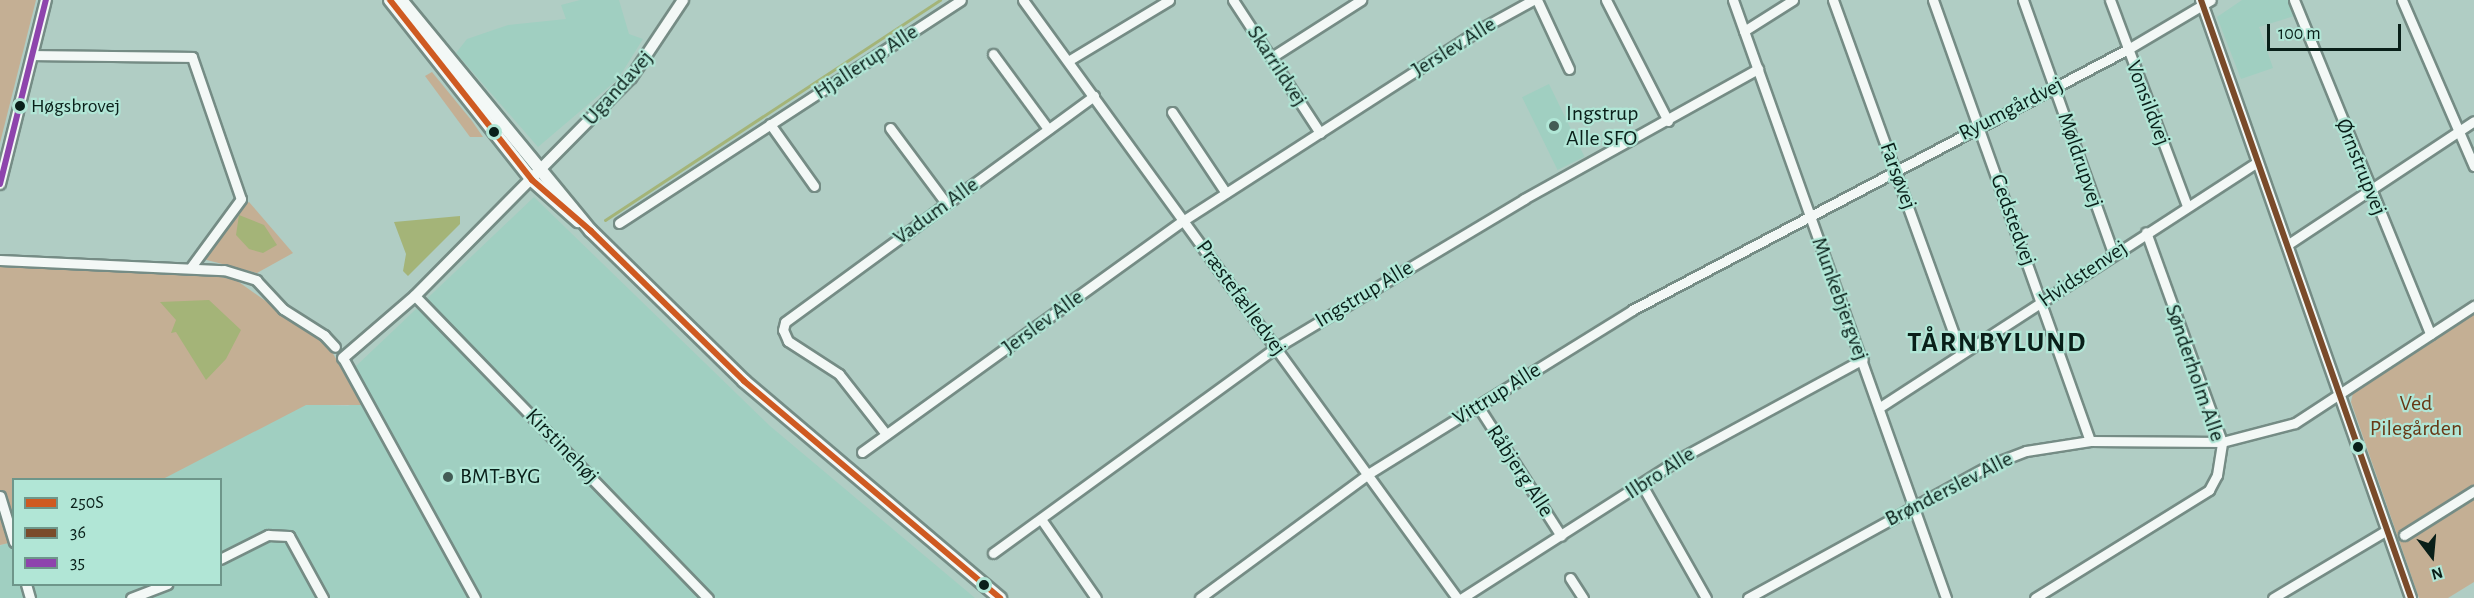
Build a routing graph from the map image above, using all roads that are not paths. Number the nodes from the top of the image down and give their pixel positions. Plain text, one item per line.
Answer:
1 (45, 0) edge
2 (390, 0) edge
3 (401, 0) edge
4 (683, 0) edge
5 (961, 0) edge
6 (1023, 0) edge
7 (1169, 0) edge
8 (1233, 0) edge
9 (1361, 0) edge
10 (1533, 0) edge
11 (1538, 0) edge
12 (1606, 0) edge
13 (1733, 0) edge
14 (1793, 0) edge
15 (1833, 0) edge
16 (1933, 0) edge
17 (2023, 0) edge
18 (2110, 0) edge
19 (2294, 0) edge
20 (2402, 0) edge
21 (2205, 2) edge
22 (1744, 31) junction
23 (2127, 49) junction
24 (993, 54) dead end
25 (32, 55) junction
26 (1272, 57) junction
27 (1068, 61) junction
28 (1569, 69) dead end
29 (1758, 69) junction
30 (2054, 86) junction
31 (1094, 96) junction
32 (1172, 112) dead end
33 (1668, 121) junction
34 (2474, 121) edge
35 (770, 124) junction
36 (1979, 126) junction
37 (890, 128) dead end
38 (1048, 129) junction
39 (2459, 131) junction
40 (1320, 133) junction
41 (2257, 162) junction
42 (2474, 166) edge
43 (543, 169) junction
44 (1895, 169) junction
45 (532, 180) junction
46 (0, 183) edge
47 (814, 186) dead end
48 (2369, 189) junction
49 (1226, 193) junction
50 (946, 203) junction
51 (2187, 206) junction
52 (1809, 214) junction
53 (1184, 220) junction
54 (619, 223) dead end
55 (591, 231) junction
56 (2146, 232) junction
57 (2287, 245) junction
58 (2113, 253) junction
59 (0, 260) edge
60 (191, 267) junction
61 (415, 296) junction
62 (2042, 302) junction
63 (2474, 306) edge
64 (2430, 334) junction
65 (335, 347) dead end
66 (1277, 347) junction
67 (1961, 353) junction
68 (343, 358) joint
69 (1863, 359) junction
70 (2338, 395) junction
71 (1478, 406) junction
72 (1880, 407) junction
73 (886, 434) junction
74 (2090, 441) junction
75 (2222, 442) junction
76 (862, 452) dead end
77 (1368, 474) junction
78 (1642, 486) junction
79 (2474, 491) edge
80 (0, 496) edge
81 (1915, 505) junction
82 (1041, 519) junction
83 (2387, 530) junction
84 (12, 535) edge
85 (2404, 535) dead end
86 (1561, 536) junction
87 (993, 553) dead end
88 (222, 558) edge
89 (1570, 578) dead end
90 (164, 586) edge
91 (131, 598) edge
92 (323, 598) edge
93 (475, 598) edge
94 (708, 598) edge
95 (1000, 598) edge
96 (1096, 598) edge
97 (1200, 598) edge
98 (1457, 598) edge
99 (1462, 598) edge
100 (1583, 598) edge
101 (1706, 598) edge
102 (1748, 598) edge
103 (1946, 598) edge
104 (2035, 598) edge
105 (2273, 598) edge
106 (2411, 598) edge

1 - 25 street
2 - 45 main road
3 - 43 main road
4 - 43 street, Ugandavej
5 - 35 street, Hjallerup Alle
6 - 27 street, Præstefælledvej
7 - 27 street
8 - 26 street, Skarrildvej
9 - 26 street
10 - 40 street, Jerslev Alle
11 - 28 street
12 - 33 street
13 - 22 street, Munkebjergvej
14 - 22 street
15 - 44 street, Farsøvej
16 - 36 street, Gedstedvej
17 - 30 street, Møldrupvej
18 - 23 street, Vonsildvej
19 - 48 street, Ørnstrupvej
20 - 39 street
21 - 23 street, Ryumgårdvej
21 - 41 street
22 - 29 street, Munkebjergvej
23 - 30 street, Ryumgårdvej
23 - 51 street, Vonsildvej
24 - 38 street
25 - 46 street
25 - 60 street
26 - 40 street, Skarrildvej
27 - 31 street, Præstefælledvej
29 - 33 street, Ingstrup Alle
29 - 52 street, Munkebjergvej
30 - 36 street, Ryumgårdvej
30 - 58 street, Møldrupvej
31 - 38 street, Vadum Alle
31 - 53 street, Præstefælledvej
32 - 49 street
33 - 66 street, Ingstrup Alle
34 - 39 street
35 - 47 street
35 - 54 street, Hjallerup Alle
36 - 44 street, Ryumgårdvej
36 - 62 street, Gedstedvej
37 - 50 street
38 - 50 street, Vadum Alle
39 - 42 street
39 - 48 street
40 - 49 street, Jerslev Alle
41 - 51 street, Hvidstenvej
41 - 57 street
43 - 45 street
43 - 55 main road
44 - 52 street, Ryumgårdvej
44 - 67 street, Farsøvej
45 - 55 main road
45 - 61 street
48 - 57 street
48 - 64 street, Ørnstrupvej
49 - 53 street, Jerslev Alle
50 - 73 street, Vadum Alle
51 - 56 street, Hvidstenvej
52 - 69 street, Munkebjergvej
52 - 71 street, Vittrup Alle
53 - 66 street, Præstefælledvej
53 - 73 street, Jerslev Alle
55 - 95 main road
56 - 58 street, Hvidstenvej
56 - 75 street, Sønderholm Alle
57 - 70 street
58 - 62 street, Hvidstenvej
59 - 60 street
60 - 65 street
61 - 68 street
61 - 94 street, Kirstinehøj
62 - 67 street, Hvidstenvej
62 - 74 street, Gedstedvej
63 - 64 street, Brønderslev Alle
64 - 70 street, Brønderslev Alle
66 - 77 street, Præstefælledvej
66 - 82 street, Ingstrup Alle
67 - 72 street, Hvidstenvej
68 - 93 street
69 - 72 street, Munkebjergvej
69 - 78 street, Ilbro Alle
70 - 75 street, Brønderslev Alle
70 - 83 street
71 - 77 street, Vittrup Alle
71 - 86 street, Råbjerg Alle
72 - 81 street, Munkebjergvej
73 - 76 street, Jerslev Alle
74 - 75 street, Brønderslev Alle
74 - 81 street, Brønderslev Alle
75 - 104 street, Sønderholm Alle
77 - 97 street, Vittrup Alle
77 - 98 street, Præstefælledvej
78 - 86 street, Ilbro Alle
78 - 101 street
79 - 85 street
80 - 84 street
81 - 102 street, Brønderslev Alle
81 - 103 street, Munkebjergvej
82 - 87 street, Ingstrup Alle
82 - 96 street
83 - 105 street
83 - 106 street
86 - 99 street, Ilbro Alle
88 - 92 street
89 - 100 street
90 - 91 street

